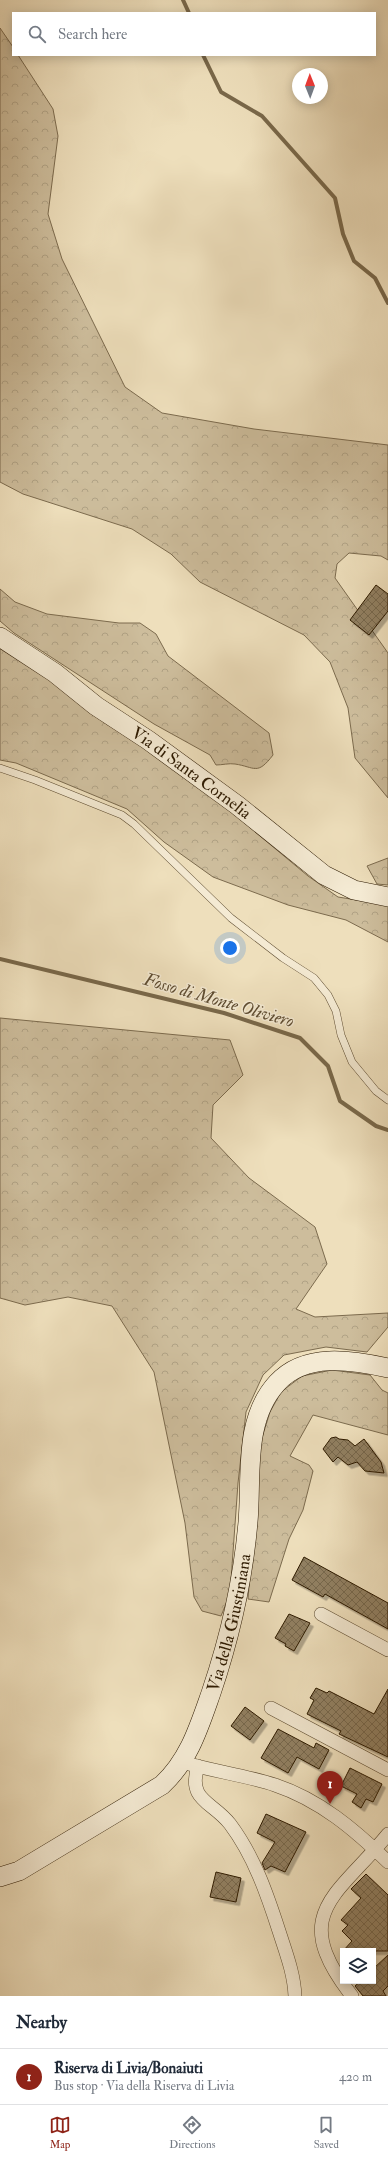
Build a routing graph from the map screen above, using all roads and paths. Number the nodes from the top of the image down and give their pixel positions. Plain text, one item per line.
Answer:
1 (0, 637) edge
2 (0, 768) edge
3 (388, 897) edge
4 (388, 1100) edge
5 (388, 1368) edge
6 (321, 1614) dead end
7 (388, 1650) edge
8 (271, 1708) dead end
9 (190, 1764) junction
10 (388, 1770) edge
11 (388, 1834) edge
12 (375, 1850) junction
13 (388, 1862) edge
14 (0, 1877) edge
15 (295, 1996) edge
16 (352, 1996) edge

1 - 3 street, Via di Santa Cornelia
2 - 4 lane
5 - 9 street, Via della Giustiniana
6 - 7 street
8 - 10 street
9 - 12 street
9 - 14 street, Via della Giustiniana
9 - 15 street
11 - 12 street
12 - 13 street
12 - 16 street

